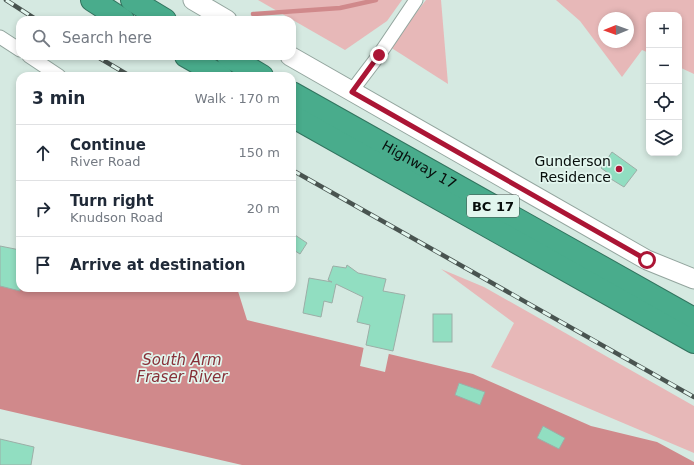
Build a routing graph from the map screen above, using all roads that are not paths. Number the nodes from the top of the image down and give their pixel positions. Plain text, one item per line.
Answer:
1 (92, 0) edge
2 (132, 0) edge
3 (193, 0) edge
4 (416, 0) edge
5 (118, 16) edge
6 (158, 16) edge
7 (220, 16) edge
8 (0, 37) edge
9 (16, 47) edge
10 (296, 59) edge
11 (35, 60) edge
12 (193, 60) edge
13 (235, 60) edge
14 (53, 72) edge
15 (214, 72) edge
16 (255, 72) edge
17 (352, 92) junction
18 (296, 95) edge
19 (296, 118) edge
20 (694, 279) edge
21 (694, 319) edge
22 (694, 342) edge

1 - 5 highway
2 - 6 highway
3 - 7 street
4 - 17 street
8 - 9 street
10 - 17 street
11 - 14 street
12 - 15 highway
13 - 16 highway
17 - 20 street
18 - 21 highway, Highway 17 / BC 17
19 - 22 highway, Highway 17 / BC 17

